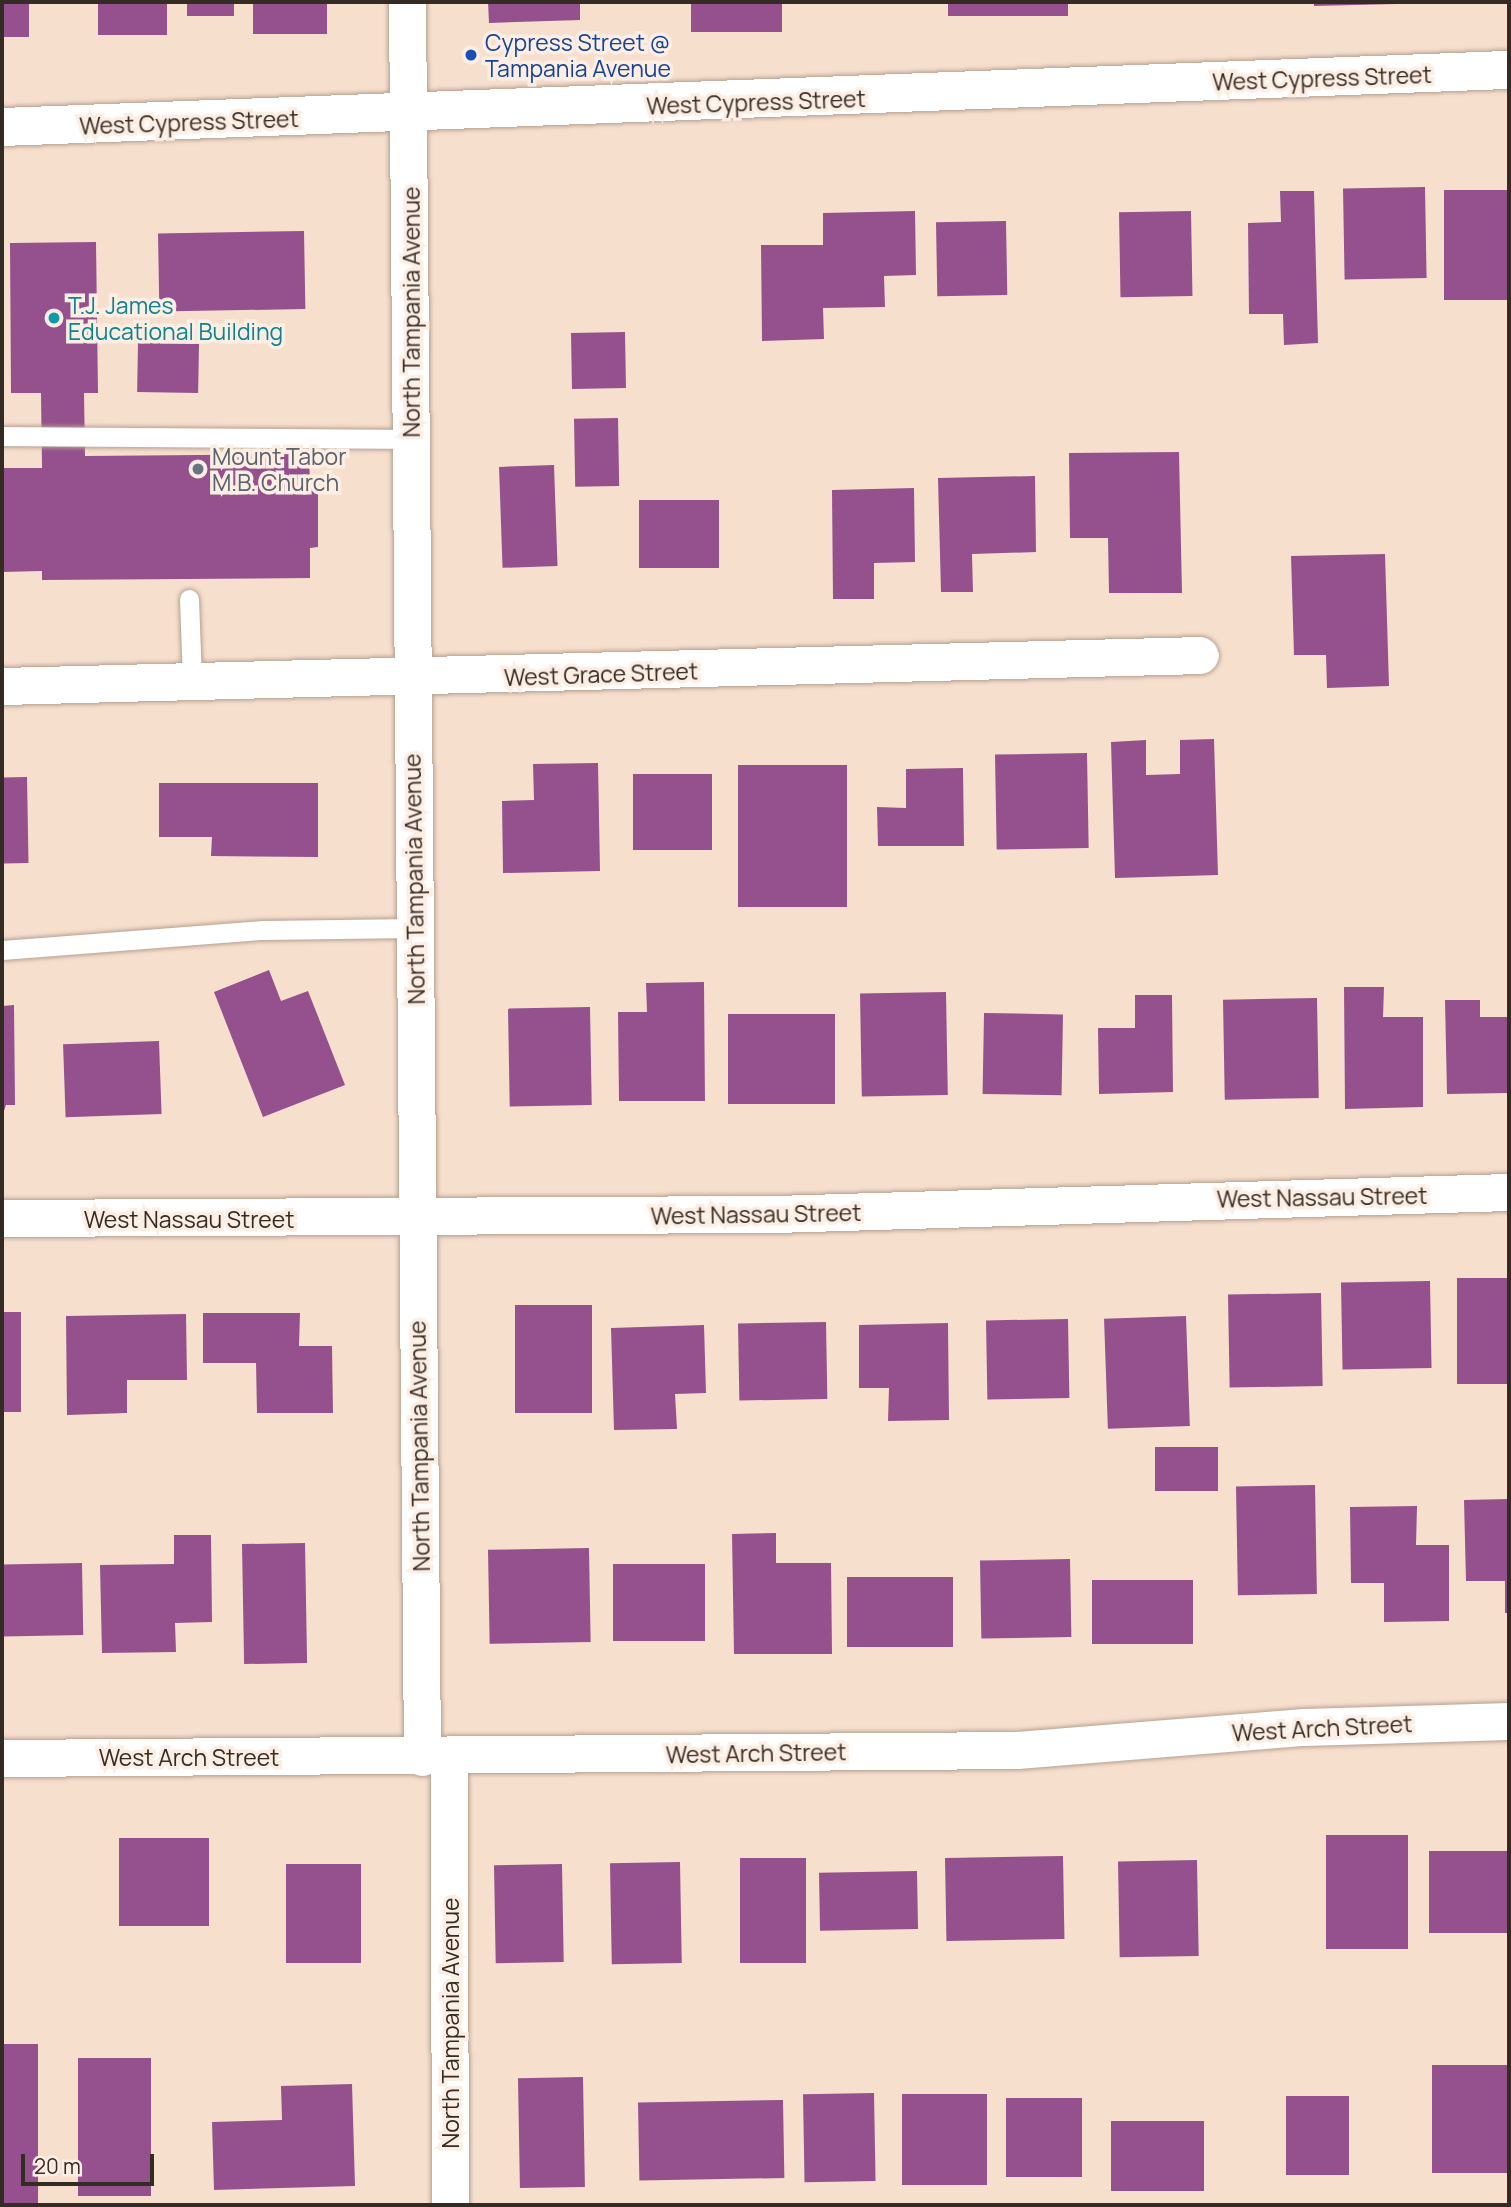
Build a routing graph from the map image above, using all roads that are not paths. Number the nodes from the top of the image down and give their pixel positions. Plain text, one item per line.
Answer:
1 (407, 2) edge
2 (1509, 70) edge
3 (411, 116) junction
4 (2, 127) edge
5 (2, 436) edge
6 (412, 439) junction
7 (189, 599) dead end
8 (1200, 655) dead end
9 (411, 680) junction
10 (192, 682) junction
11 (2, 686) edge
12 (415, 928) junction
13 (2, 950) edge
14 (1509, 1192) edge
15 (2, 1218) edge
16 (417, 1220) junction
17 (1509, 1721) edge
18 (435, 1756) junction
19 (2, 1758) edge
20 (450, 2205) edge

1 - 3 street, North Tampania Avenue
2 - 3 street, West Cypress Street
3 - 4 street, West Cypress Street
3 - 6 street, North Tampania Avenue
5 - 6 lane
6 - 9 street, North Tampania Avenue
7 - 10 lane
8 - 9 street, West Grace Street
9 - 10 street, West Grace Street
9 - 12 street, North Tampania Avenue
10 - 11 street, West Grace Street
12 - 13 lane
12 - 16 street, North Tampania Avenue
14 - 16 street, West Nassau Street
15 - 16 street, West Nassau Street
16 - 18 street, North Tampania Avenue
17 - 18 street, West Arch Street
18 - 19 street, West Arch Street
18 - 20 street, North Tampania Avenue

